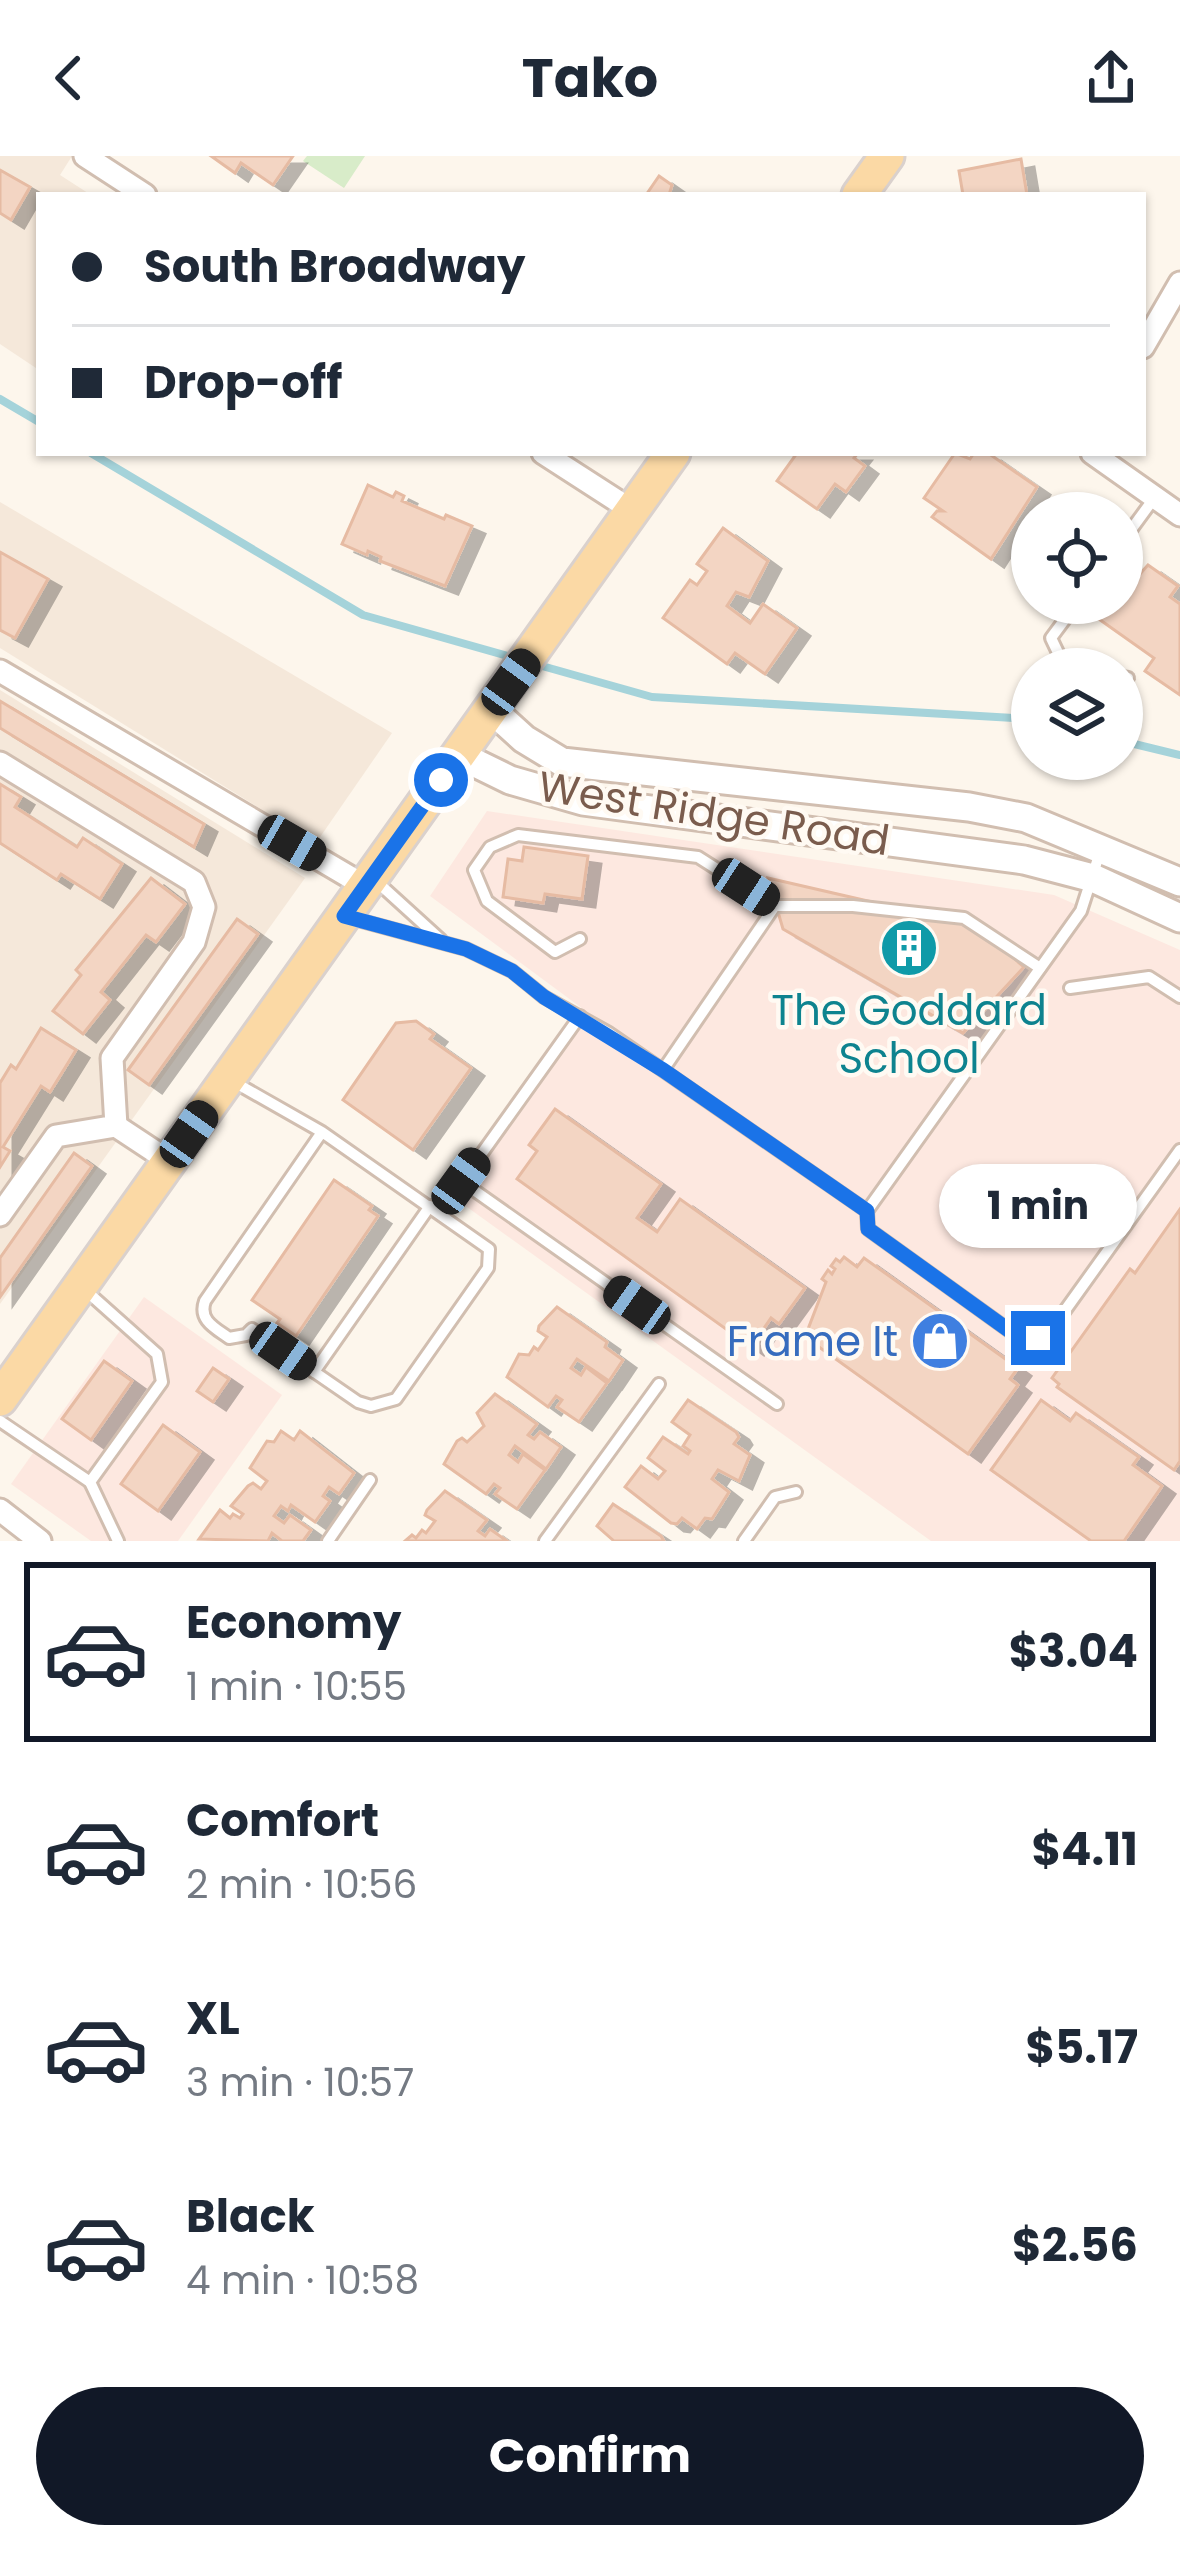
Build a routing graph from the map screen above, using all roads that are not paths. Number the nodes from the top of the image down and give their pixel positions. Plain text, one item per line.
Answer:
1 (887, 156) edge
2 (91, 158) edge
3 (141, 192) edge
4 (861, 192) edge
5 (1180, 283) edge
6 (1146, 341) edge
7 (548, 456) edge
8 (672, 456) edge
9 (1096, 456) edge
10 (1155, 497) junction
11 (632, 511) junction
12 (1143, 513) edge
13 (1180, 514) edge
14 (0, 671) edge
15 (491, 709) junction
16 (459, 754) junction
17 (0, 763) edge
18 (1101, 847) junction
19 (1093, 878) junction
20 (368, 881) junction
21 (1180, 882) edge
22 (775, 906) junction
23 (344, 916) junction
24 (1180, 918) edge
25 (580, 939) dead end
26 (443, 942) junction
27 (1040, 968) junction
28 (1070, 988) dead end
29 (1180, 998) edge
30 (580, 1016) junction
31 (663, 1070) junction
32 (228, 1078) junction
33 (116, 1126) junction
34 (322, 1132) junction
35 (1180, 1150) edge
36 (169, 1161) junction
37 (461, 1181) junction
38 (435, 1209) junction
39 (867, 1211) junction
40 (0, 1216) edge
41 (81, 1286) junction
42 (314, 1372) junction
43 (658, 1384) dead end
44 (0, 1399) edge
45 (777, 1405) dead end
46 (0, 1421) edge
47 (370, 1480) dead end
48 (89, 1482) junction
49 (796, 1492) dead end
50 (0, 1510) edge
51 (337, 1529) junction
52 (40, 1541) edge
53 (118, 1541) edge
54 (328, 1541) edge
55 (348, 1541) edge
56 (545, 1541) edge
57 (744, 1541) edge

1 - 4 main road
2 - 3 street
5 - 6 street
7 - 11 street
8 - 11 main road
9 - 10 street
10 - 12 lane
10 - 13 street
11 - 15 main road
14 - 20 street
15 - 16 main road
15 - 18 street, West Ridge Road
16 - 19 street, West Ridge Road
16 - 20 main road
17 - 33 street
18 - 19 lane
18 - 21 street, West Ridge Road
19 - 24 street, West Ridge Road
19 - 27 lane
20 - 23 main road
20 - 26 lane
22 - 25 lane
22 - 27 lane
22 - 31 lane
23 - 26 lane
23 - 32 main road
26 - 30 lane
27 - 39 lane
28 - 29 lane
30 - 31 lane
30 - 37 lane
31 - 39 lane
32 - 34 lane
32 - 36 main road
33 - 36 street
33 - 40 street
34 - 38 lane
34 - 42 lane
35 - 39 lane
36 - 41 main road
37 - 38 lane
37 - 45 lane
38 - 42 lane
38 - 42 lane
41 - 44 main road
41 - 48 lane
43 - 56 lane
46 - 48 lane
47 - 51 lane
48 - 53 lane
49 - 57 lane
50 - 52 street
51 - 54 lane
51 - 55 lane

